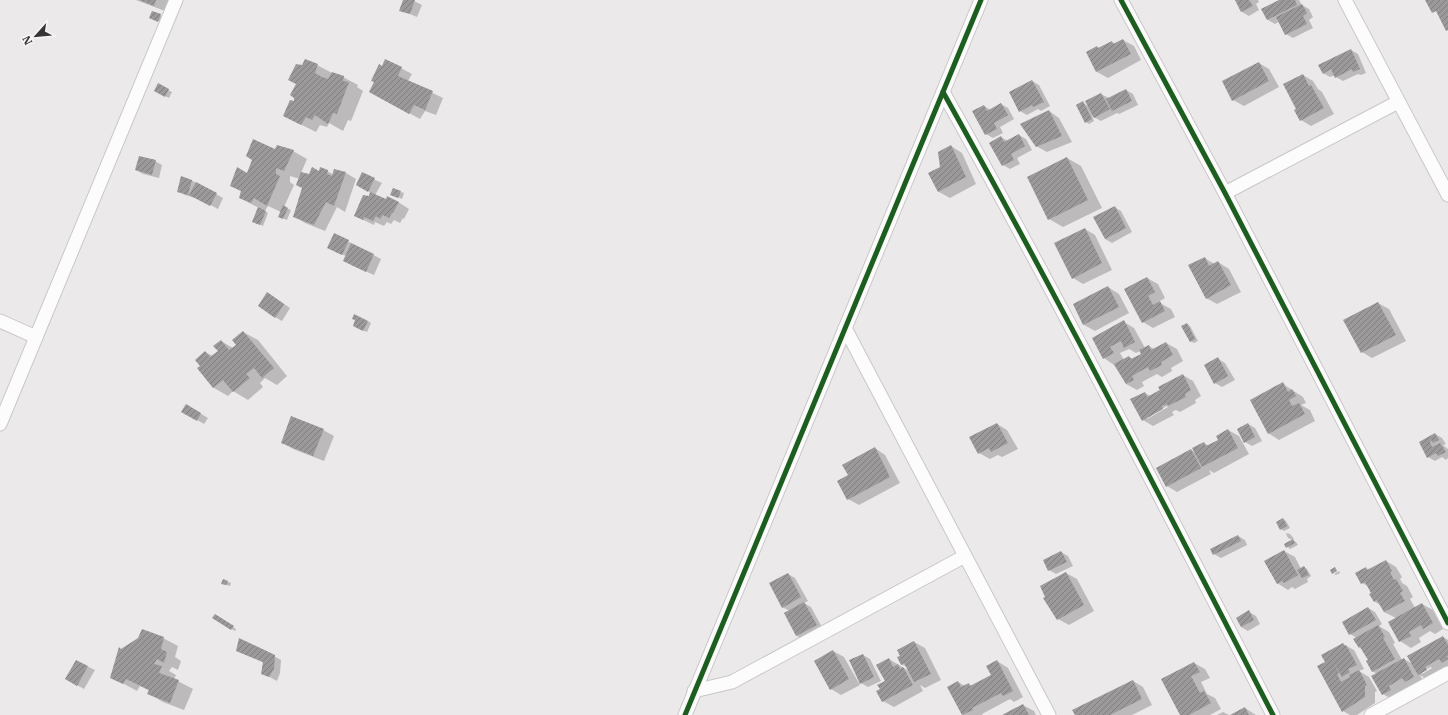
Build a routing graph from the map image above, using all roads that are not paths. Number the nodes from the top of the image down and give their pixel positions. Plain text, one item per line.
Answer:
1 (176, 0) edge
2 (981, 0) edge
3 (1120, 0) edge
4 (1345, 0) edge
5 (943, 92) junction
6 (1398, 102) junction
7 (1225, 193) junction
8 (1448, 195) edge
9 (0, 321) edge
10 (845, 328) junction
11 (36, 336) junction
12 (0, 424) edge
13 (965, 556) junction
14 (1448, 623) edge
15 (1448, 673) edge
16 (694, 691) junction
17 (685, 715) edge
18 (1048, 715) edge
19 (1273, 715) edge
20 (1371, 715) edge

1 - 11 street
2 - 5 street
3 - 7 street
4 - 6 street
5 - 10 street
5 - 19 street
6 - 7 street
6 - 8 street
7 - 14 street
9 - 11 street
10 - 13 street
10 - 16 street
11 - 12 street
13 - 16 street
13 - 18 street
15 - 20 street
16 - 17 street

